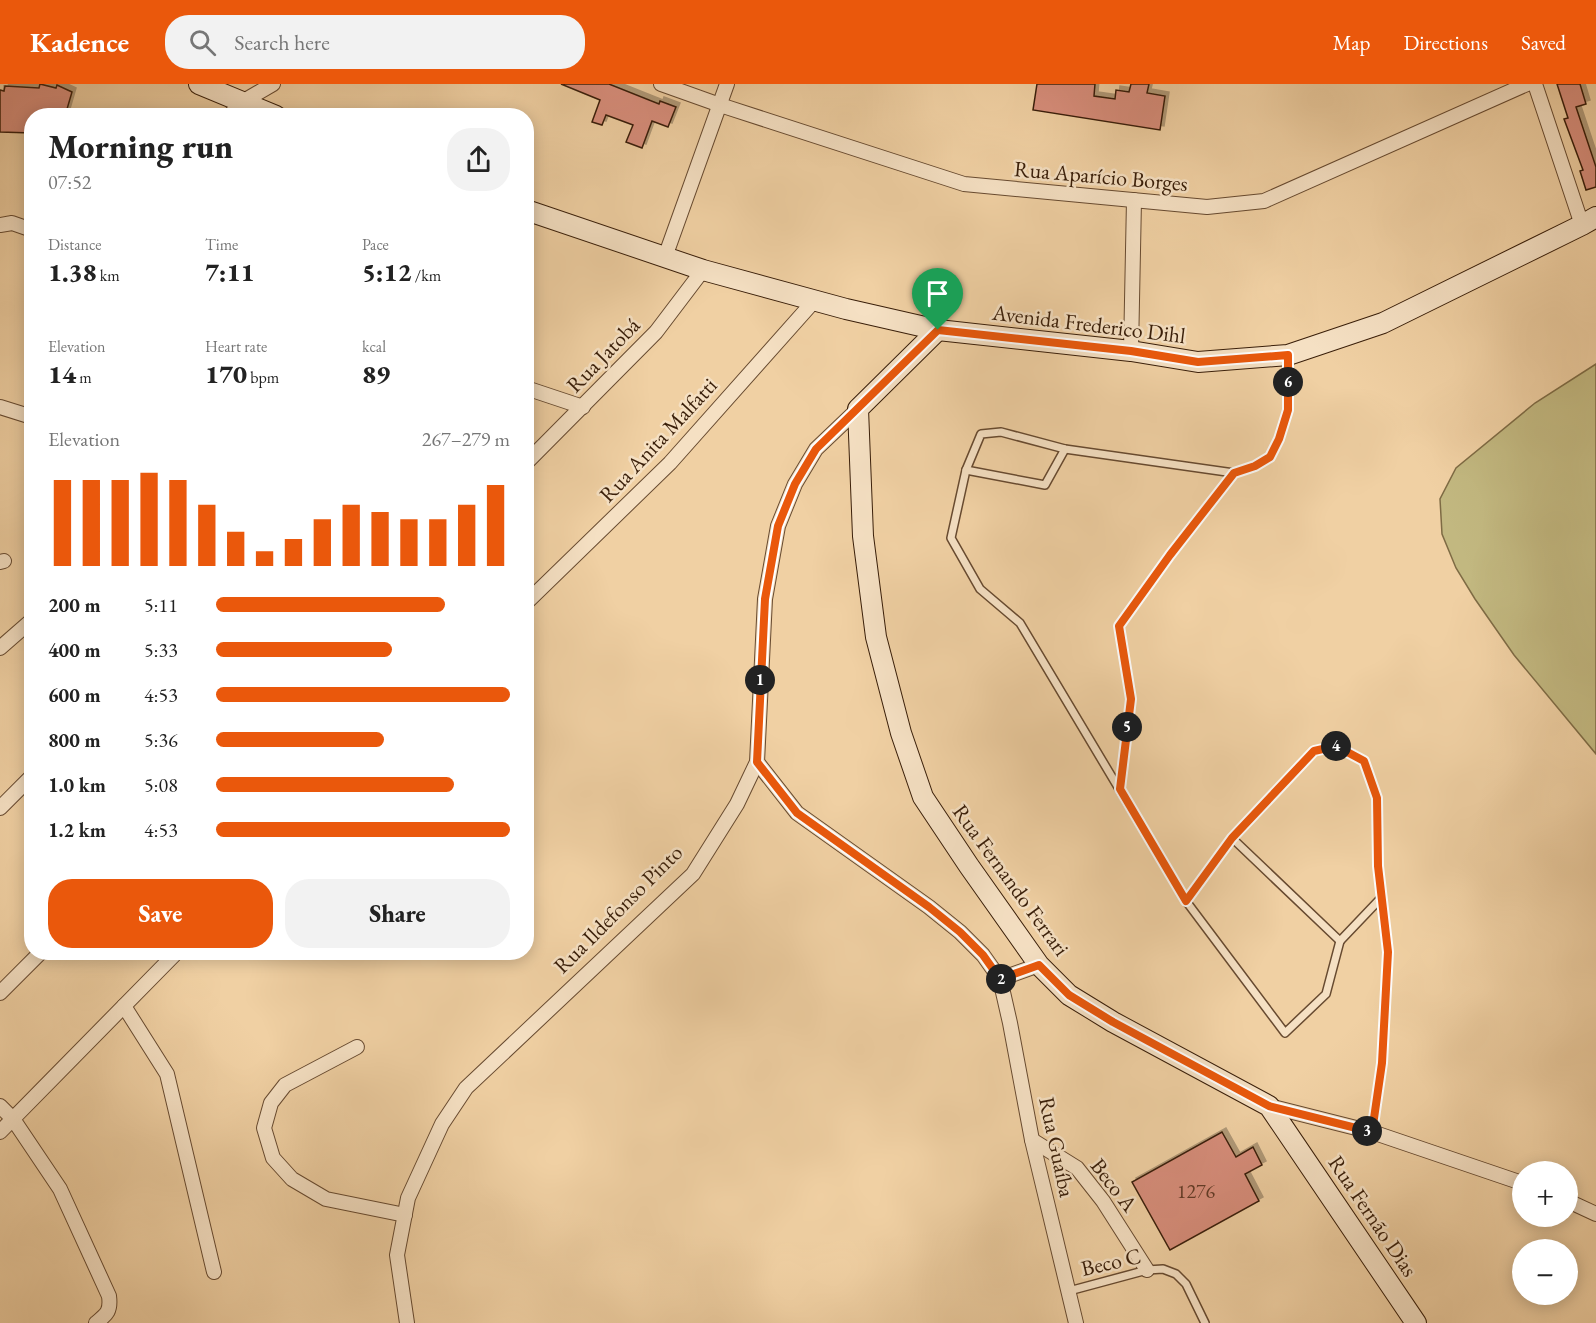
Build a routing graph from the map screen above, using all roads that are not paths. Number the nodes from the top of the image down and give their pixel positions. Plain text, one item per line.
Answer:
1 (199, 84) edge
2 (273, 84) edge
3 (661, 84) edge
4 (727, 84) edge
5 (1527, 84) edge
6 (1535, 84) edge
7 (720, 105) junction
8 (234, 108) edge
9 (237, 108) edge
10 (1134, 200) junction
11 (534, 213) edge
12 (1589, 221) edge
13 (0, 225) edge
14 (24, 228) edge
15 (664, 257) junction
16 (703, 270) junction
17 (814, 301) junction
18 (938, 330) junction
19 (1131, 351) junction
20 (1288, 355) junction
21 (534, 391) edge
22 (0, 407) edge
23 (583, 407) junction
24 (858, 409) junction
25 (24, 414) edge
26 (1065, 449) junction
27 (534, 456) edge
28 (966, 470) junction
29 (1234, 473) junction
30 (534, 595) edge
31 (24, 627) edge
32 (0, 648) edge
33 (757, 762) junction
34 (24, 787) edge
35 (1120, 789) junction
36 (0, 808) edge
37 (1232, 838) junction
38 (1382, 898) junction
39 (1186, 901) junction
40 (1340, 941) junction
41 (33, 960) edge
42 (169, 960) edge
43 (1039, 965) junction
44 (1000, 979) junction
45 (0, 993) edge
46 (124, 1006) junction
47 (357, 1047) dead end
48 (0, 1106) edge
49 (1269, 1106) junction
50 (13, 1119) junction
51 (0, 1132) edge
52 (1372, 1132) junction
53 (1032, 1140) junction
54 (1512, 1180) edge
55 (1578, 1206) edge
56 (1596, 1214) edge
57 (405, 1215) junction
58 (1147, 1270) junction
59 (214, 1272) dead end
60 (1069, 1290) junction
61 (96, 1323) edge
62 (406, 1323) edge
63 (1076, 1323) edge
64 (1205, 1323) edge
65 (1416, 1323) edge

1 - 8 main road
2 - 9 street
3 - 7 street, Rua Aparício Borges
4 - 7 street
5 - 10 street, Rua Aparício Borges
6 - 12 street
7 - 10 street, Rua Aparício Borges
7 - 15 street
10 - 19 street
11 - 15 main road, Avenida Frederico Dihl
12 - 20 main road, Avenida Frederico Dihl
13 - 14 street
15 - 16 main road, Avenida Frederico Dihl
16 - 17 main road, Avenida Frederico Dihl
16 - 23 street, Rua Jatobá
17 - 18 main road, Avenida Frederico Dihl
17 - 30 street, Rua Anita Malfatti
18 - 19 main road, Avenida Frederico Dihl
18 - 24 main road, Rua Ildefonso Pinto
19 - 20 main road, Avenida Frederico Dihl
20 - 29 lane
21 - 23 street
22 - 25 street
23 - 27 street, Rua Jatobá
24 - 33 street, Rua Ildefonso Pinto
24 - 43 main road, Rua Fernando Ferrari
26 - 28 lane
26 - 28 lane
26 - 29 lane
28 - 35 lane
29 - 35 lane
31 - 32 street
33 - 44 street, Rua Guaíba
33 - 57 street, Rua Ildefonso Pinto
34 - 36 street
35 - 39 lane
37 - 38 lane
37 - 39 lane
37 - 40 lane
38 - 40 lane
38 - 52 lane
39 - 40 lane
41 - 45 street
42 - 46 street
43 - 44 street
43 - 49 main road, Rua Fernando Ferrari
44 - 53 street, Rua Guaíba
46 - 50 street
46 - 59 street
47 - 57 street
48 - 50 street
49 - 52 street, Rua Fernando Ferrari
49 - 65 main road, Rua Fernão Dias
50 - 51 street
50 - 61 street
52 - 54 street, Rua Fernando Ferrari
53 - 58 street, Beco A
53 - 60 street, Rua Guaíba
55 - 56 street
57 - 62 street, Rua Ildefonso Pinto
58 - 60 lane, Beco C
58 - 64 lane, Beco C
60 - 63 street, Rua Guaíba

